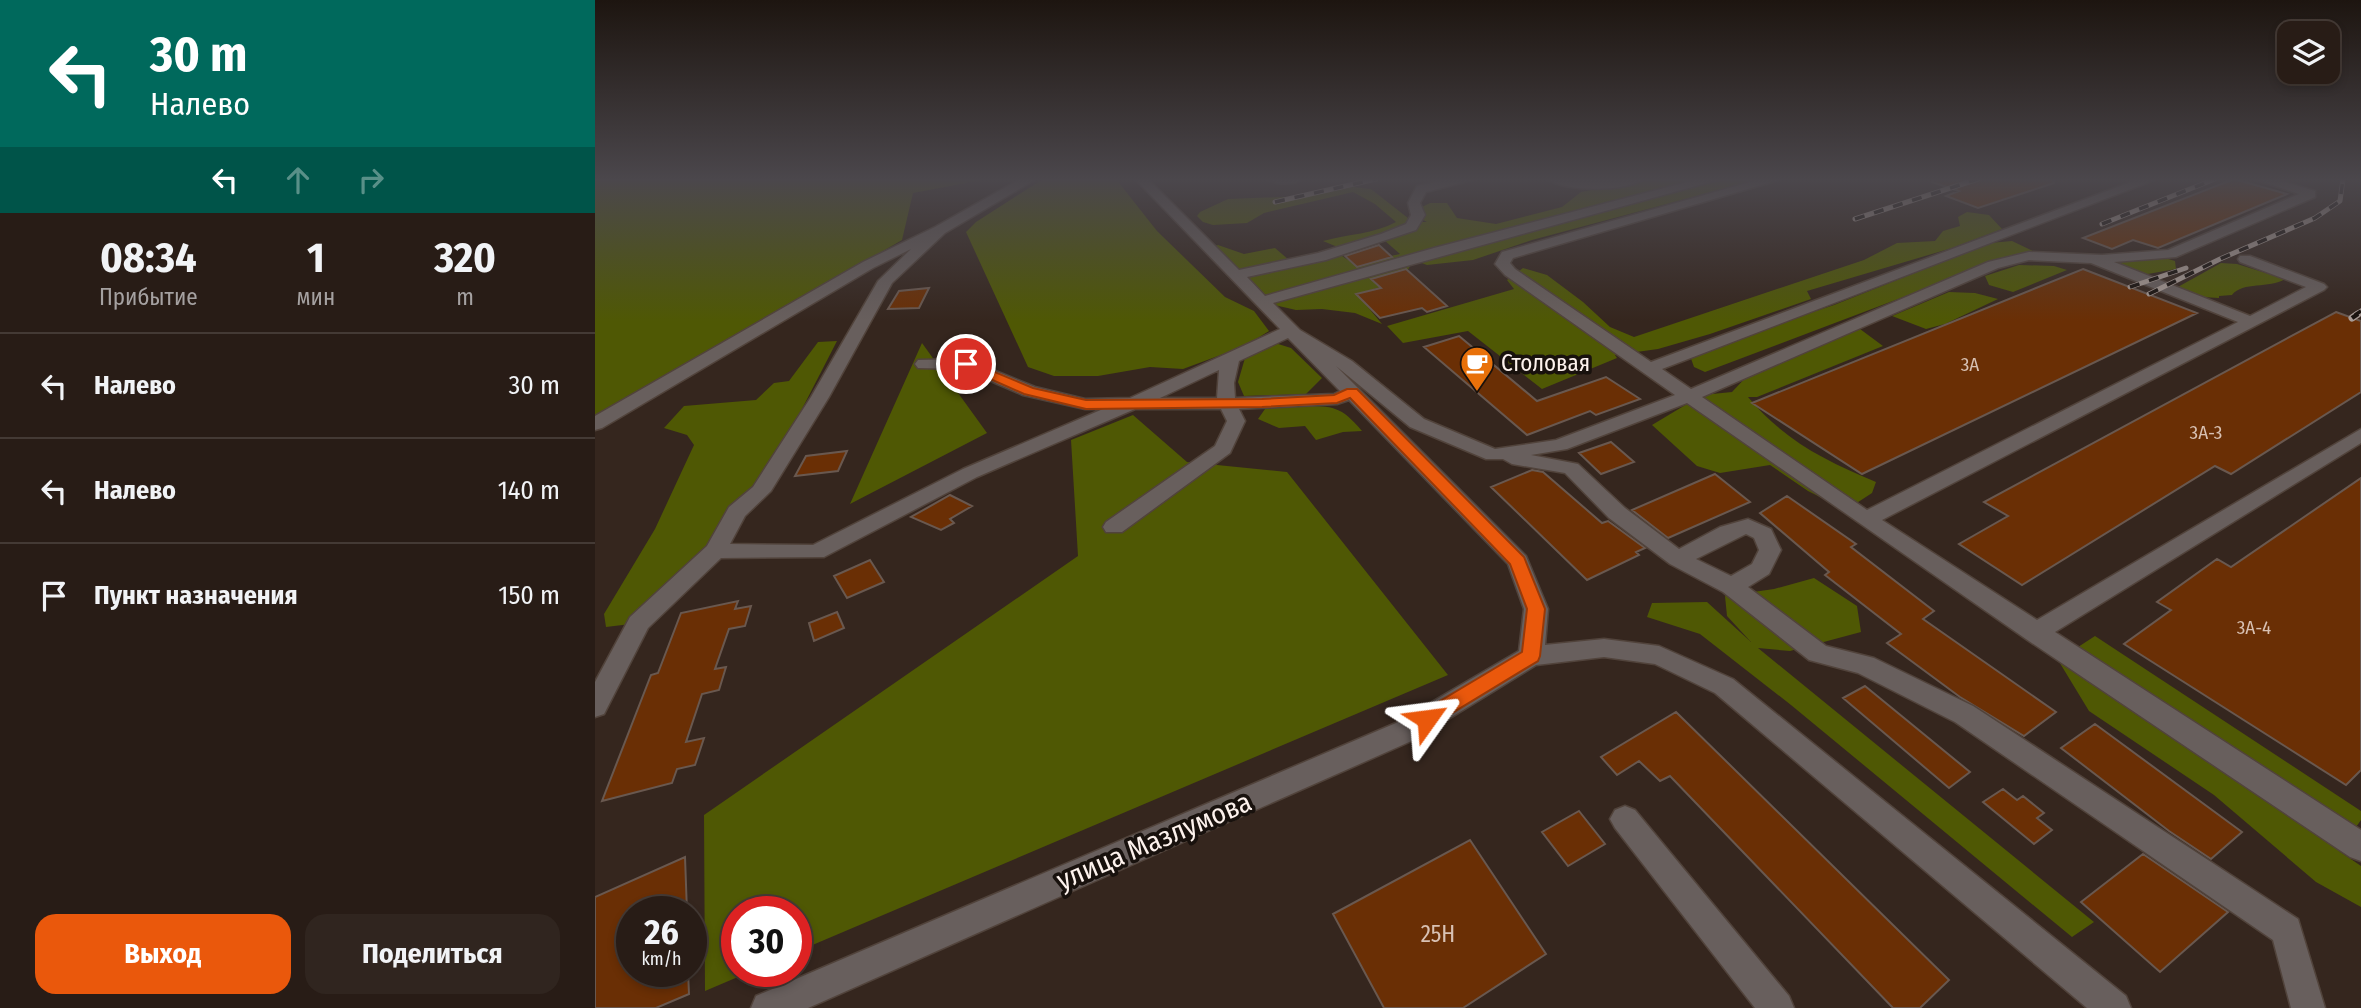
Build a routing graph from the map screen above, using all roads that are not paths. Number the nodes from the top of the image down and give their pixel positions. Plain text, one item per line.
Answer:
1 (947, 226) edge
2 (1188, 226) edge
3 (1412, 226) edge
4 (1535, 226) edge
5 (1610, 226) edge
6 (2026, 226) edge
7 (2236, 226) edge
8 (940, 230) junction
9 (2089, 258) junction
10 (2245, 259) dead end
11 (1236, 275) junction
12 (1260, 302) junction
13 (2251, 322) junction
14 (1293, 332) junction
15 (1231, 358) junction
16 (924, 364) dead end
17 (1647, 369) junction
18 (1352, 392) junction
19 (1687, 397) junction
20 (1226, 404) junction
21 (1129, 405) junction
22 (595, 424) edge
23 (2361, 435) edge
24 (1493, 455) junction
25 (1865, 519) junction
26 (1114, 527) dead end
27 (715, 551) junction
28 (1678, 559) junction
29 (1731, 586) junction
30 (2035, 633) junction
31 (1531, 656) junction
32 (595, 707) edge
33 (1625, 819) dead end
34 (2361, 847) edge
35 (768, 1008) edge
36 (1777, 1008) edge
37 (2114, 1008) edge
38 (2308, 1008) edge

1 - 8 street
2 - 11 street
3 - 11 street
4 - 12 street
5 - 17 street
6 - 17 street
7 - 9 street
8 - 22 street
8 - 27 street
9 - 13 street
9 - 19 street
10 - 13 street
11 - 12 street
12 - 14 street
13 - 25 street
14 - 15 street
14 - 18 street
14 - 24 street
15 - 20 street
15 - 21 street
16 - 21 street
17 - 19 street
18 - 20 street
18 - 31 street
19 - 24 street
19 - 25 street
20 - 21 street
20 - 26 street
21 - 27 street
23 - 30 street
24 - 28 street
25 - 30 street
27 - 32 street
28 - 29 street
28 - 29 street
29 - 38 street
30 - 34 street
31 - 35 street, улица Мазлумова
31 - 37 street
33 - 36 street

